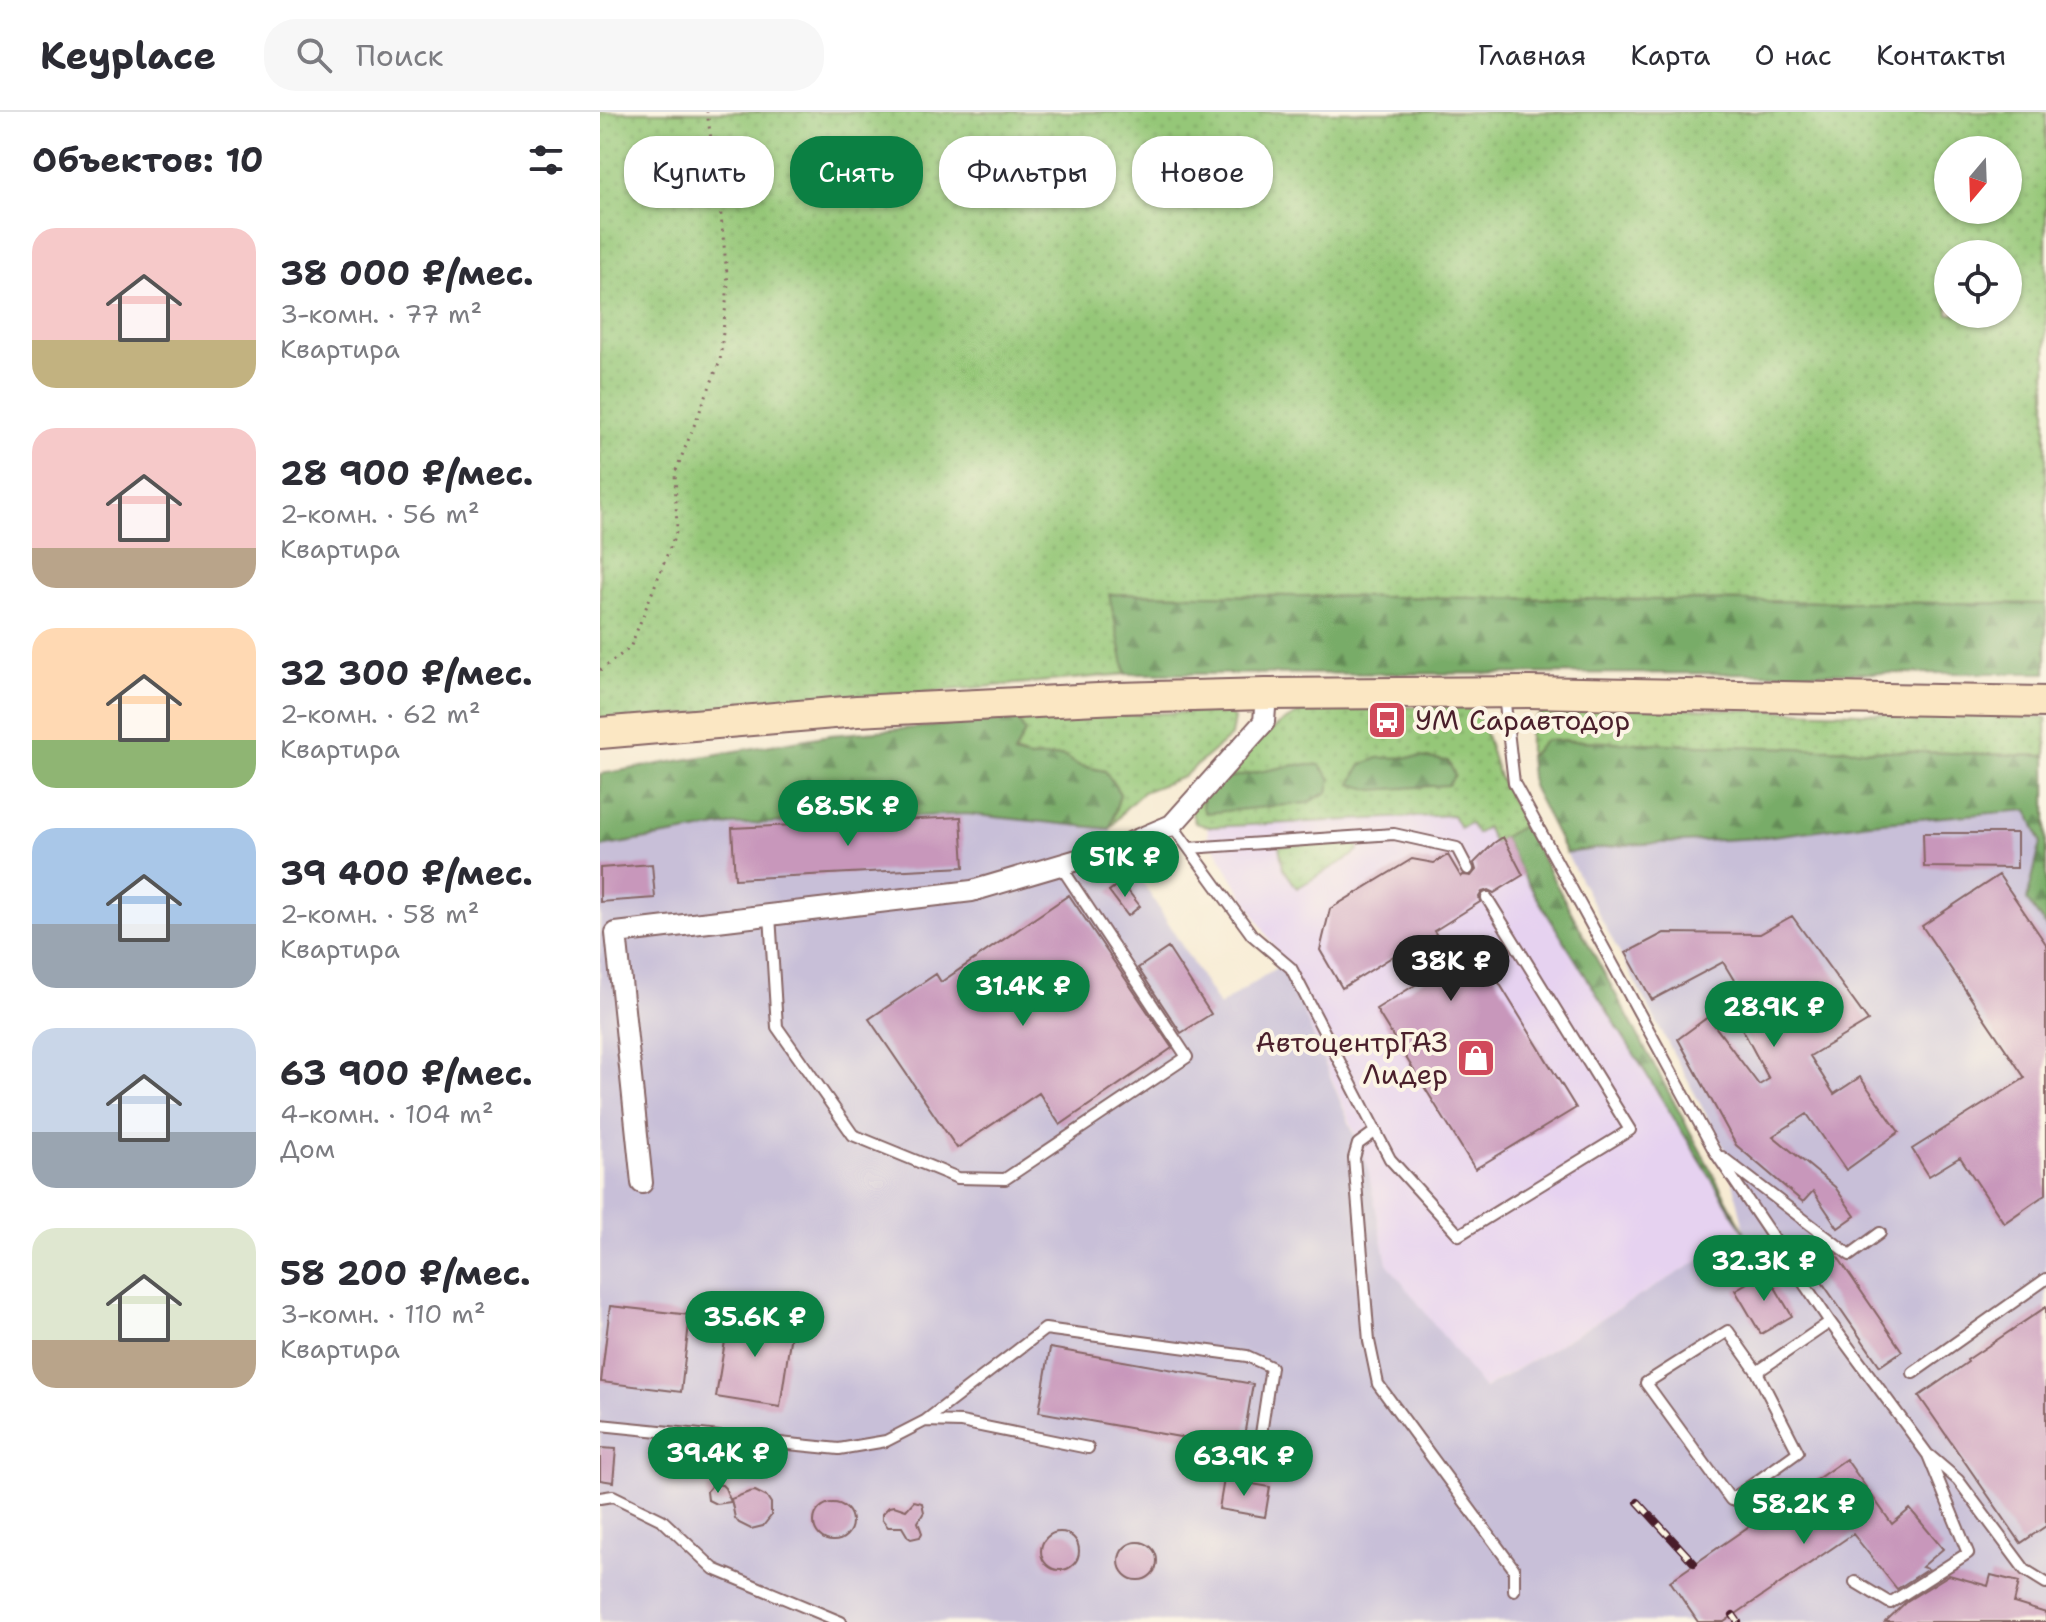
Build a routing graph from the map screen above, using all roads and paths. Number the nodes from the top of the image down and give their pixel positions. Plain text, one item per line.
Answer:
1 (707, 112) edge
2 (600, 670) edge
3 (1504, 693) junction
4 (1266, 694) junction
5 (2046, 702) edge
6 (600, 733) edge
7 (1172, 825) junction
8 (1189, 848) junction
9 (1060, 865) junction
10 (1468, 869) dead end
11 (1487, 898) dead end
12 (770, 915) junction
13 (1376, 1131) junction
14 (1715, 1152) junction
15 (642, 1183) dead end
16 (1880, 1233) dead end
17 (2046, 1279) edge
18 (1830, 1322) junction
19 (1757, 1372) junction
20 (1913, 1373) dead end
21 (925, 1421) junction
22 (600, 1425) edge
23 (1088, 1448) dead end
24 (1928, 1455) junction
25 (1257, 1461) dead end
26 (600, 1498) edge
27 (1855, 1582) dead end
28 (2046, 1583) edge
29 (1514, 1590) dead end
30 (841, 1622) edge

1 - 2 path
3 - 4 main road
3 - 5 main road
3 - 14 lane
4 - 6 main road
4 - 7 street
7 - 8 lane
7 - 9 street
8 - 10 lane
8 - 13 lane
9 - 12 street
9 - 12 lane
11 - 13 lane
12 - 15 street
13 - 29 lane
14 - 16 lane
14 - 18 lane
17 - 20 lane
18 - 19 lane
18 - 24 lane
19 - 19 lane
21 - 22 lane
21 - 23 lane
21 - 25 lane
24 - 27 lane
24 - 28 lane
26 - 30 lane

